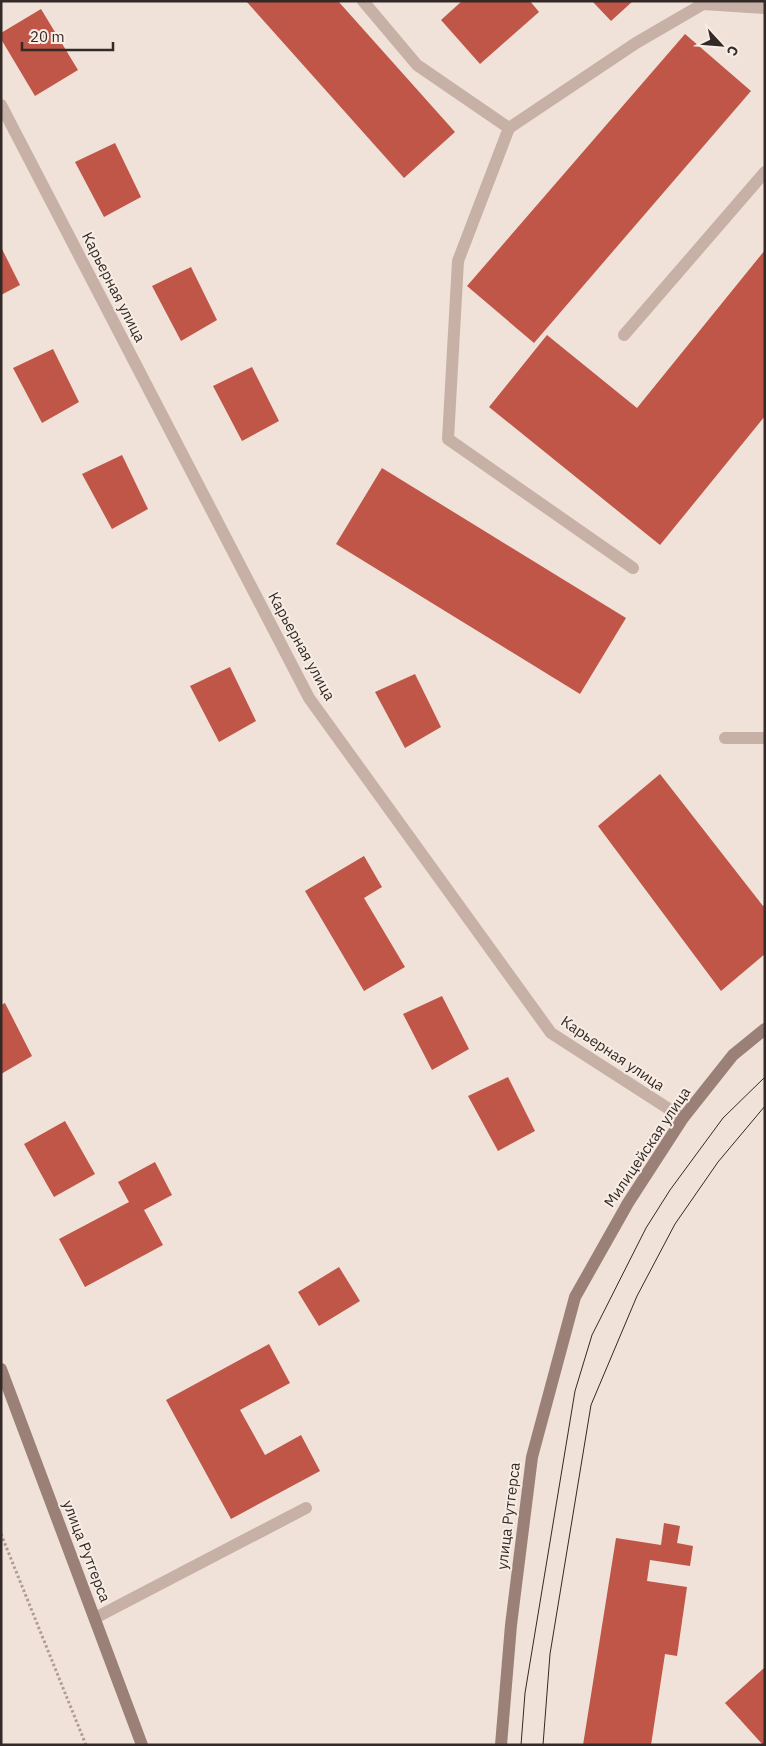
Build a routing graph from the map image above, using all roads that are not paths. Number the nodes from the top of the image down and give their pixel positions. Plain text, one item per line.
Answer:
1 (363, 1) edge
2 (765, 8) edge
3 (1, 105) edge
4 (509, 128) junction
5 (765, 172) edge
6 (624, 335) dead end
7 (633, 568) dead end
8 (725, 738) dead end
9 (765, 738) edge
10 (765, 1029) edge
11 (683, 1118) junction
12 (575, 1297) joint
13 (1, 1369) edge
14 (306, 1508) dead end
15 (94, 1618) junction
16 (142, 1745) edge
17 (501, 1745) edge

1 - 4 lane
2 - 4 lane
3 - 11 lane, Карьерная улица
4 - 7 lane
5 - 6 lane
8 - 9 lane
10 - 11 main road, Милицейская улица
11 - 12 main road, Милицейская улица
12 - 17 main road, улица Рутгерса
13 - 15 main road, улица Рутгерса
14 - 15 lane
15 - 16 main road, улица Рутгерса

